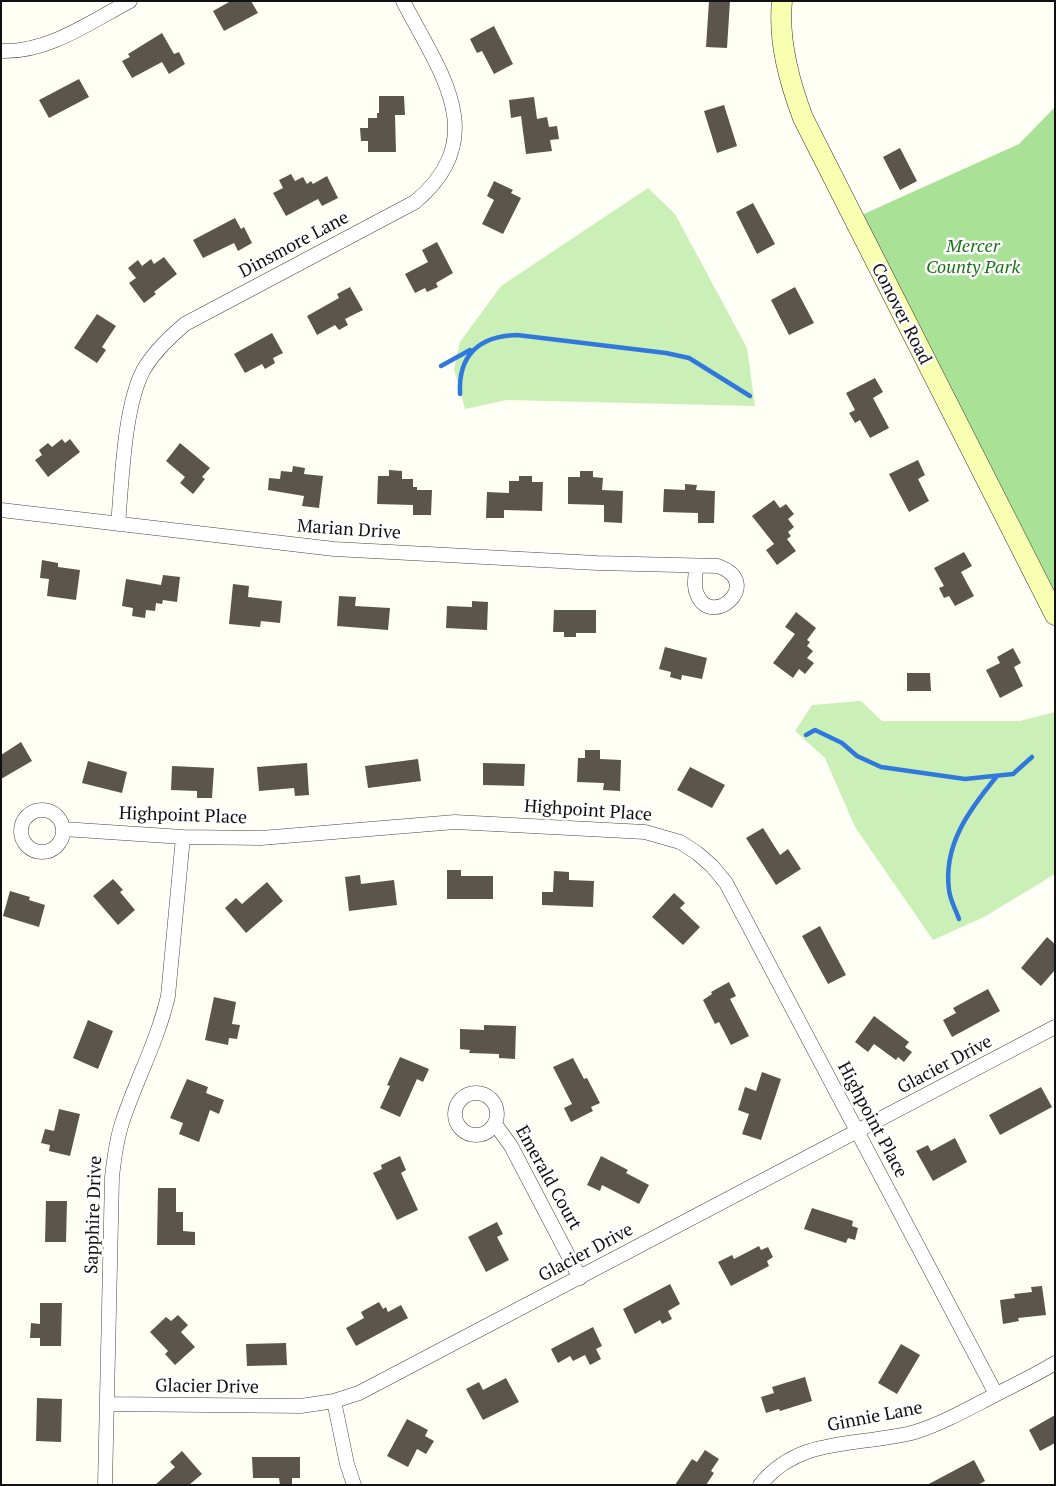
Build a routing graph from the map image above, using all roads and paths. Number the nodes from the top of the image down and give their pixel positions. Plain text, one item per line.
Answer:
1 (130, 1) edge
2 (403, 1) edge
3 (782, 1) edge
4 (1, 51) edge
5 (1, 510) edge
6 (118, 524) junction
7 (696, 566) dead end
8 (1055, 615) edge
9 (63, 829) dead end
10 (183, 837) junction
11 (1055, 1027) edge
12 (495, 1124) dead end
13 (857, 1132) junction
14 (580, 1278) junction
15 (1055, 1364) edge
16 (996, 1394) junction
17 (334, 1402) junction
18 (107, 1404) junction
19 (106, 1485) edge
20 (354, 1485) edge
21 (760, 1485) edge

1 - 4 street
2 - 6 street, Dinsmore Lane
3 - 8 street, Conover Road
5 - 6 street, Marian Drive
6 - 7 street, Marian Drive
9 - 10 street, Highpoint Place
10 - 13 street, Highpoint Place
10 - 18 street, Sapphire Drive
11 - 13 street, Glacier Drive
12 - 14 street, Emerald Court
13 - 14 street, Glacier Drive
13 - 16 street, Highpoint Place
14 - 17 street, Glacier Drive
15 - 16 street, Ginnie Lane
16 - 21 street, Ginnie Lane
17 - 18 street, Glacier Drive
17 - 20 street
18 - 19 street, Sapphire Drive

